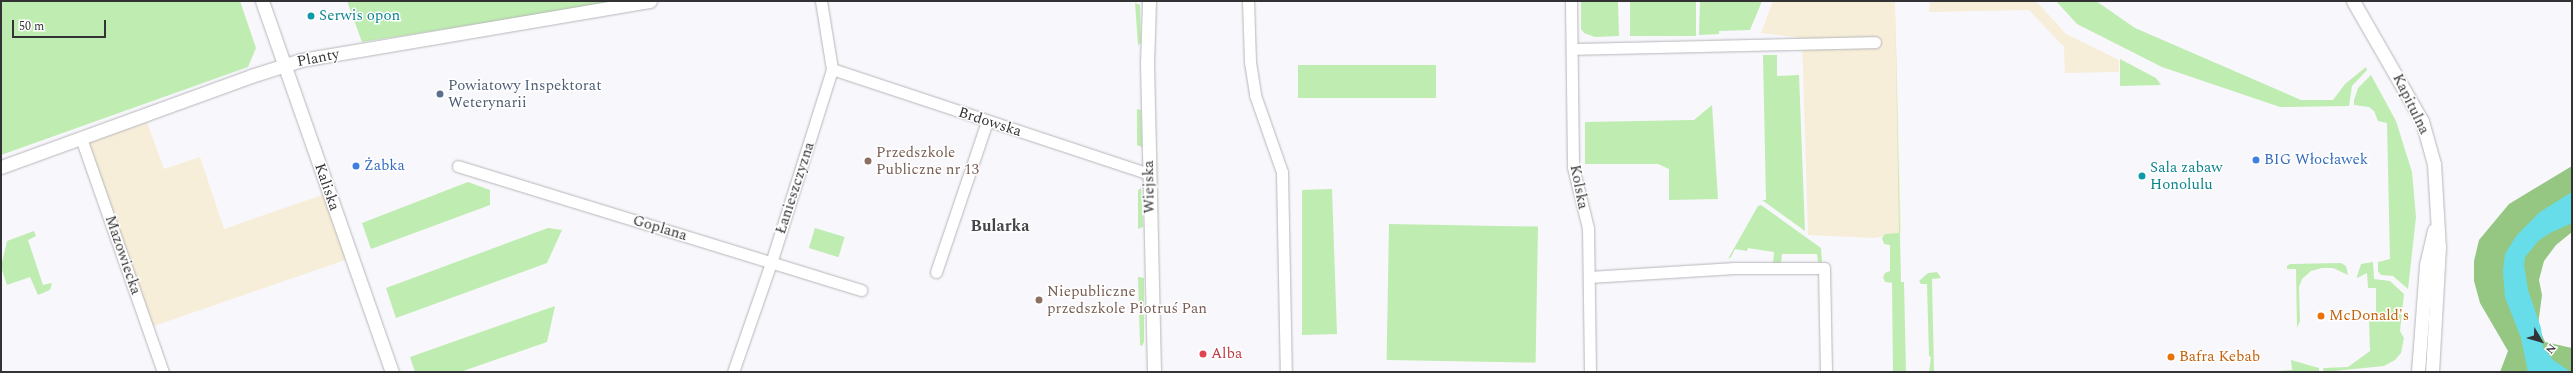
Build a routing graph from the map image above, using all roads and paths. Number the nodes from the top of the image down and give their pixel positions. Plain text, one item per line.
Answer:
1 (262, 1) edge
2 (650, 1) edge
3 (821, 1) edge
4 (1149, 1) edge
5 (1248, 1) edge
6 (1571, 1) edge
7 (2353, 1) edge
8 (1876, 42) dead end
9 (1572, 48) junction
10 (284, 65) junction
11 (832, 69) junction
12 (987, 121) junction
13 (81, 138) junction
14 (458, 166) dead end
15 (1, 167) edge
16 (1149, 174) junction
17 (2438, 216) junction
18 (771, 263) junction
19 (936, 272) dead end
20 (1589, 277) junction
21 (861, 290) dead end
22 (163, 372) edge
23 (392, 372) edge
24 (733, 372) edge
25 (1154, 372) edge
26 (1286, 372) edge
27 (1590, 372) edge
28 (1826, 372) edge
29 (2418, 372) edge
30 (2432, 372) edge

1 - 10 street, Kaliska
2 - 10 street, Planty
3 - 11 street, Łanieszczyzna
4 - 16 street, Wiejska
5 - 26 street
6 - 9 street, Kolska
7 - 17 street, Kapitulna
8 - 9 street
9 - 20 street, Kolska
10 - 13 street, Planty
10 - 23 street, Kaliska
11 - 12 street, Brdowska
11 - 18 street, Łanieszczyzna
12 - 16 street, Brdowska
12 - 19 street
13 - 15 street, Planty
13 - 22 street, Mazowiecka
14 - 18 street, Goplana
16 - 25 street, Wiejska
17 - 29 street, Kapitulna
17 - 30 street, Kapitulna
18 - 21 street, Goplana
18 - 24 street, Łanieszczyzna
20 - 27 street, Kolska
20 - 28 street

